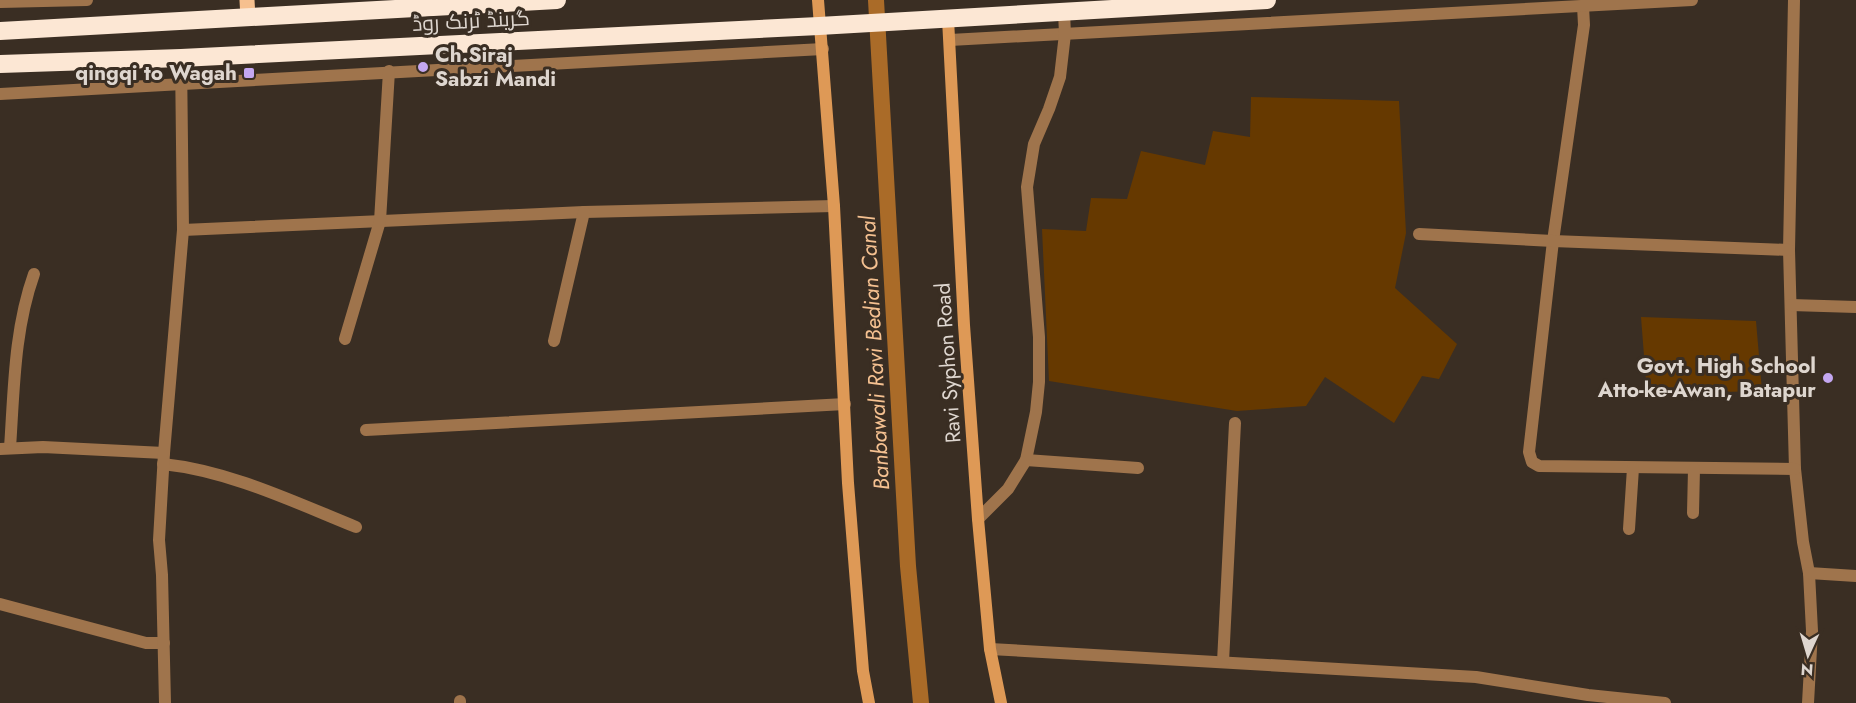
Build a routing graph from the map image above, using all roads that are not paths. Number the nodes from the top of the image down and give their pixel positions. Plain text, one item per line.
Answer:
1 (87, 0) edge
2 (247, 0) edge
3 (557, 0) edge
4 (818, 0) edge
5 (1267, 0) edge
6 (1692, 0) edge
7 (1794, 0) edge
8 (40, 1) edge
9 (7, 2) edge
10 (1152, 3) edge
11 (1582, 6) junction
12 (1064, 12) junction
13 (248, 18) junction
14 (943, 19) junction
15 (824, 26) junction
16 (0, 31) edge
17 (1065, 34) junction
18 (950, 40) junction
19 (823, 49) junction
20 (181, 58) junction
21 (0, 64) edge
22 (389, 71) junction
23 (182, 85) junction
24 (0, 94) edge
25 (834, 206) junction
26 (584, 212) junction
27 (380, 221) junction
28 (183, 230) junction
29 (1419, 234) dead end
30 (1552, 241) junction
31 (1789, 250) junction
32 (34, 274) dead end
33 (1791, 306) junction
34 (1856, 307) edge
35 (345, 339) dead end
36 (554, 341) dead end
37 (845, 404) junction
38 (1235, 423) dead end
39 (366, 430) dead end
40 (5, 449) edge
41 (163, 458) junction
42 (1026, 460) junction
43 (1138, 468) dead end
44 (1633, 468) junction
45 (1694, 469) junction
46 (1796, 469) junction
47 (1693, 513) dead end
48 (978, 519) junction
49 (356, 527) dead end
50 (1629, 529) dead end
51 (1809, 573) junction
52 (1856, 576) edge
53 (0, 603) edge
54 (164, 643) junction
55 (990, 648) junction
56 (1223, 662) junction
57 (165, 703) edge
58 (869, 703) edge
59 (1001, 703) edge
60 (1665, 703) edge
61 (1808, 703) edge

1 - 8 street
2 - 13 main road
3 - 13 highway, گرینڈ ٹرنک روڈ
4 - 15 street
5 - 10 highway, گرینڈ ٹرنک روڈ
6 - 11 street
7 - 31 street
8 - 9 street
10 - 12 highway, گرینڈ ٹرنک روڈ
11 - 17 street
11 - 30 street
12 - 14 highway, گرینڈ ٹرنک روڈ
12 - 17 street
13 - 16 highway, گرینڈ ٹرنک روڈ
14 - 15 highway, گرینڈ ٹرنک روڈ
14 - 18 street, Ravi Syphon Road
15 - 19 street
15 - 20 highway, گرینڈ ٹرنک روڈ
17 - 18 street
17 - 42 street
18 - 48 street, Ravi Syphon Road
19 - 22 street
19 - 25 street
20 - 21 highway, گرینڈ ٹرنک روڈ
20 - 23 street
22 - 23 street
22 - 27 street
23 - 24 street
23 - 28 street
25 - 26 street
25 - 37 street
26 - 27 street
26 - 36 street
27 - 28 street
27 - 35 street
28 - 41 street
29 - 30 street
30 - 31 street
30 - 44 street
31 - 33 street
32 - 40 street
33 - 34 street
33 - 46 street
37 - 39 street
37 - 58 street
38 - 56 street
40 - 41 street
41 - 49 street
41 - 54 street
42 - 43 street
42 - 48 street
44 - 45 street
44 - 50 street
45 - 46 street
45 - 47 street
46 - 51 street
48 - 55 street, Ravi Syphon Road
51 - 52 street
51 - 61 street
53 - 54 street
54 - 57 street
55 - 56 street
55 - 59 street, Ravi Syphon Road
56 - 60 street

